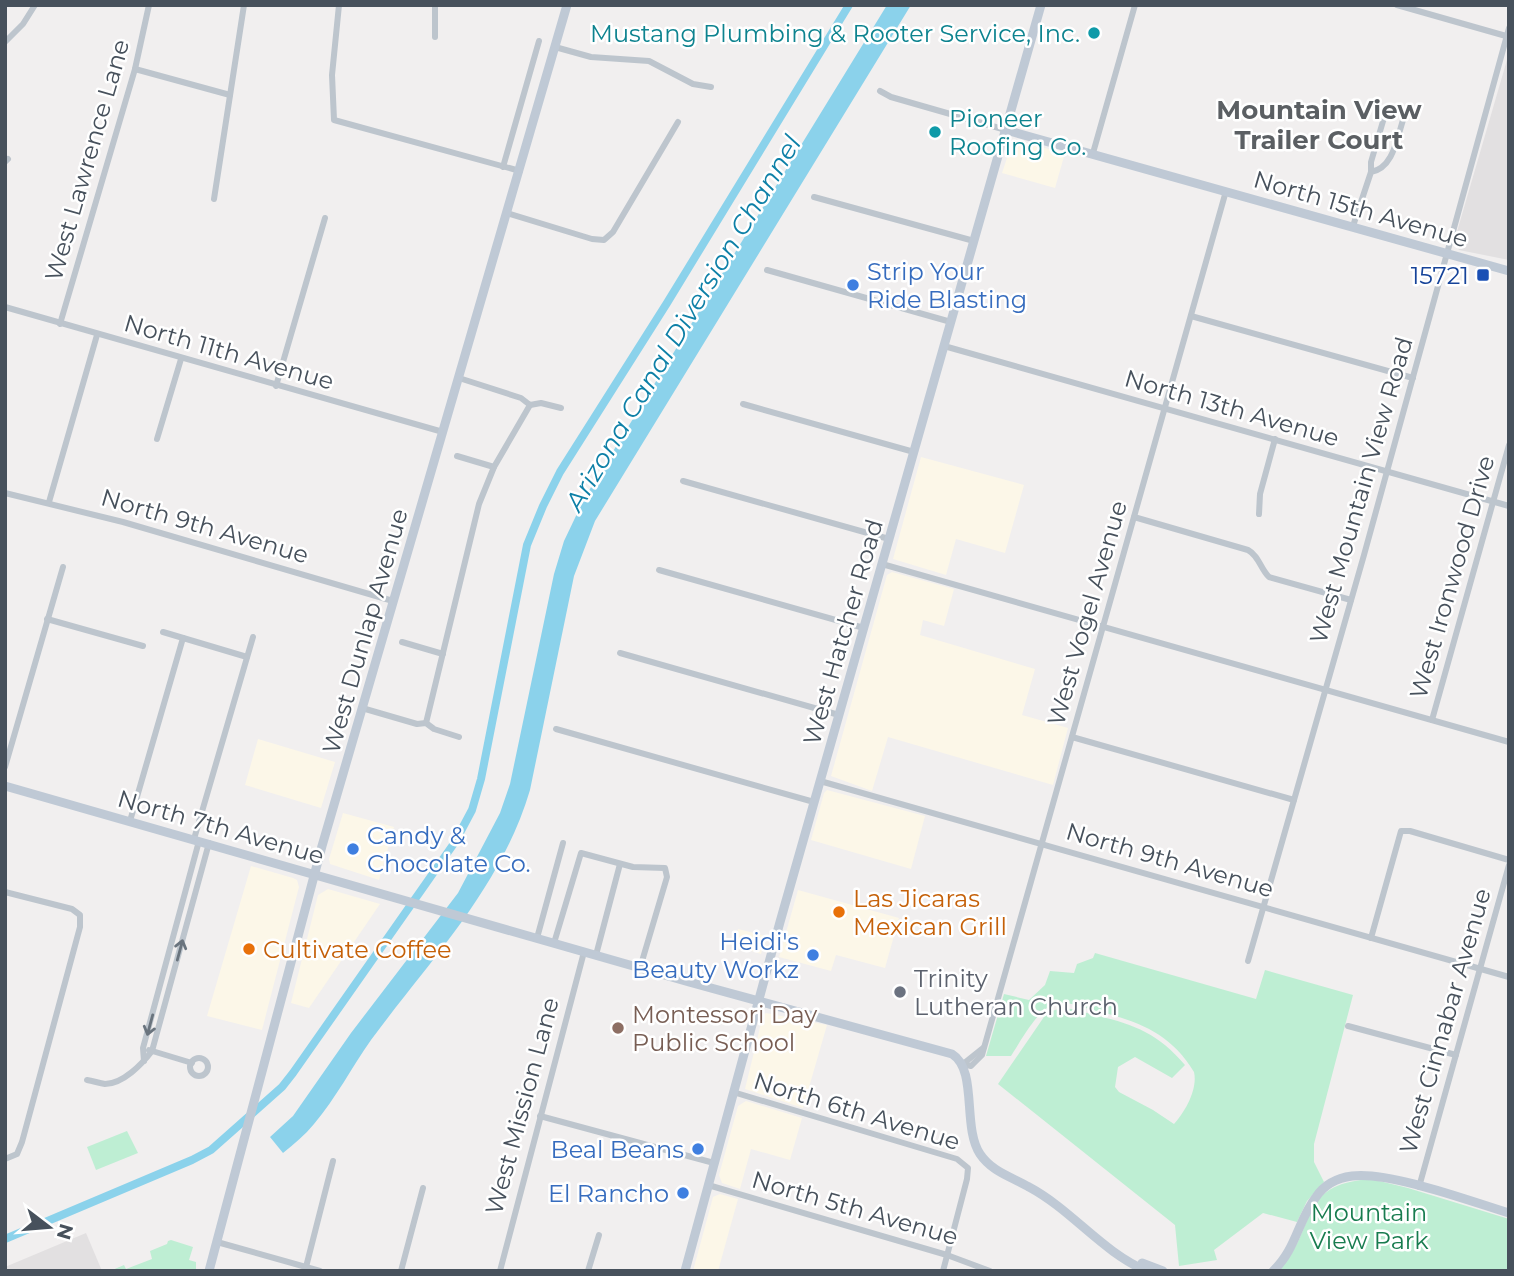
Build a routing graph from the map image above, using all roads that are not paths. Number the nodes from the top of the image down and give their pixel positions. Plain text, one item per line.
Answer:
1 (35, 5) edge
2 (149, 5) edge
3 (244, 5) edge
4 (339, 5) edge
5 (435, 5) edge
6 (567, 5) edge
7 (1041, 5) edge
8 (1135, 5) edge
9 (1400, 6) edge
10 (1509, 28) edge
11 (1506, 36) junction
12 (435, 37) dead end
13 (539, 40) dead end
14 (5, 42) edge
15 (555, 47) junction
16 (135, 69) junction
17 (711, 88) dead end
18 (880, 91) dead end
19 (230, 95) junction
20 (678, 122) dead end
21 (1006, 130) junction
22 (1093, 153) junction
23 (503, 167) junction
24 (520, 171) junction
25 (1371, 172) junction
26 (1226, 190) junction
27 (814, 197) dead end
28 (214, 199) dead end
29 (507, 213) junction
30 (325, 218) dead end
31 (1353, 226) junction
32 (974, 241) junction
33 (1446, 253) junction
34 (767, 270) dead end
35 (1509, 271) edge
36 (5, 307) edge
37 (1191, 316) junction
38 (951, 322) junction
39 (60, 324) junction
40 (97, 335) junction
41 (944, 346) junction
42 (181, 359) junction
43 (459, 378) junction
44 (1413, 378) junction
45 (276, 386) junction
46 (743, 404) dead end
47 (530, 405) junction
48 (561, 408) dead end
49 (1165, 408) junction
50 (443, 432) junction
51 (157, 439) dead end
52 (1275, 439) junction
53 (1509, 445) edge
54 (914, 452) junction
55 (457, 456) dead end
56 (494, 467) junction
57 (1387, 472) junction
58 (683, 481) dead end
59 (5, 493) edge
60 (49, 502) junction
61 (1493, 502) junction
62 (1509, 506) edge
63 (1259, 513) dead end
64 (1134, 517) junction
65 (889, 538) junction
66 (882, 564) junction
67 (63, 567) dead end
68 (659, 570) dead end
69 (1351, 600) junction
70 (393, 601) junction
71 (47, 619) junction
72 (1103, 627) junction
73 (864, 628) junction
74 (163, 632) dead end
75 (253, 636) dead end
76 (183, 638) junction
77 (402, 642) dead end
78 (143, 646) dead end
79 (620, 653) dead end
80 (443, 654) junction
81 (247, 657) junction
82 (1325, 689) junction
83 (362, 708) junction
84 (839, 715) junction
85 (1432, 719) junction
86 (426, 723) junction
87 (556, 729) dead end
88 (459, 737) dead end
89 (1072, 737) junction
90 (1509, 742) edge
91 (5, 768) edge
92 (820, 781) junction
93 (5, 786) edge
94 (1294, 800) junction
95 (814, 802) junction
96 (130, 821) junction
97 (201, 841) junction
98 (563, 843) dead end
99 (1041, 844) junction
100 (1509, 860) edge
101 (620, 864) junction
102 (1509, 866) edge
103 (315, 873) junction
104 (5, 892) edge
105 (1263, 906) junction
106 (537, 938) junction
107 (1371, 938) junction
108 (554, 943) junction
109 (584, 952) junction
110 (596, 955) junction
111 (1248, 961) dead end
112 (640, 968) junction
113 (1480, 969) junction
114 (1509, 977) edge
115 (161, 984) junction
116 (170, 987) junction
117 (758, 1001) junction
118 (1348, 1026) dead end
119 (143, 1048) junction
120 (152, 1051) junction
121 (1456, 1055) junction
122 (144, 1061) junction
123 (192, 1063) dead end
124 (963, 1064) junction
125 (87, 1080) dead end
126 (733, 1093) junction
127 (540, 1116) junction
128 (5, 1159) edge
129 (334, 1161) dead end
130 (714, 1163) junction
131 (708, 1185) junction
132 (1419, 1187) junction
133 (423, 1188) dead end
134 (1509, 1213) edge
135 (599, 1235) dead end
136 (217, 1242) junction
137 (947, 1255) junction
138 (1130, 1261) junction
139 (306, 1267) junction
140 (1161, 1270) edge
141 (209, 1271) edge
142 (320, 1271) edge
143 (401, 1271) edge
144 (499, 1271) edge
145 (589, 1271) edge
146 (685, 1271) edge
147 (943, 1271) edge
148 (990, 1271) edge
149 (1147, 1271) edge
150 (1273, 1271) edge

1 - 14 street
2 - 16 street, West Lawrence Lane
3 - 19 street
4 - 23 street
5 - 12 street
6 - 15 street, West Dunlap Avenue
7 - 21 street, West Hatcher Road
8 - 22 street
9 - 11 street
10 - 11 street, West Mountain View Road
11 - 33 street, West Mountain View Road
13 - 23 street
15 - 17 street
15 - 24 street, West Dunlap Avenue
16 - 19 street
16 - 39 street, West Lawrence Lane
18 - 21 street, North 15th Avenue
19 - 28 street
20 - 29 street
21 - 22 street, North 15th Avenue
21 - 32 street, West Hatcher Road
22 - 26 street, North 15th Avenue
23 - 24 street
24 - 29 street, West Dunlap Avenue
25 - 25 street
25 - 31 street
26 - 31 street, North 15th Avenue
26 - 37 street, West Vogel Avenue
27 - 32 street
29 - 43 street, West Dunlap Avenue
30 - 45 street
31 - 33 street, North 15th Avenue
32 - 38 street, West Hatcher Road
33 - 35 street, North 15th Avenue
33 - 44 street, West Mountain View Road
34 - 38 street
36 - 39 street, North 11th Avenue
37 - 44 street
37 - 49 street, West Vogel Avenue
38 - 41 street, West Hatcher Road
39 - 40 street, North 11th Avenue
40 - 42 street, North 11th Avenue
40 - 60 street
41 - 49 street, North 13th Avenue
41 - 54 street, West Hatcher Road
42 - 45 street, North 11th Avenue
42 - 51 street
43 - 47 street
43 - 50 street, West Dunlap Avenue
44 - 57 street, West Mountain View Road
45 - 50 street, North 11th Avenue
46 - 54 street
47 - 48 street
47 - 56 street
49 - 52 street, North 13th Avenue
49 - 64 street, West Vogel Avenue
50 - 70 street, West Dunlap Avenue
52 - 57 street, North 13th Avenue
52 - 63 street
53 - 61 street, West Ironwood Drive
54 - 65 street, West Hatcher Road
55 - 56 street
56 - 80 street
57 - 61 street, North 13th Avenue
57 - 69 street, West Mountain View Road
58 - 65 street
59 - 60 street, North 9th Avenue
60 - 70 street, North 9th Avenue
61 - 62 street, North 13th Avenue
61 - 85 street, West Ironwood Drive
64 - 69 street
64 - 72 street, West Vogel Avenue
65 - 66 street, West Hatcher Road
66 - 72 street
66 - 73 street, West Hatcher Road
67 - 71 street
68 - 73 street
69 - 82 street, West Mountain View Road
70 - 83 street, West Dunlap Avenue
71 - 78 street
71 - 91 street
72 - 82 street
72 - 89 street, West Vogel Avenue
73 - 84 street, West Hatcher Road
74 - 76 street
75 - 81 street
76 - 81 street
76 - 96 street
77 - 80 street
79 - 84 street
80 - 86 street
81 - 97 street
82 - 85 street
82 - 94 street, West Mountain View Road
83 - 86 street
83 - 103 street, West Dunlap Avenue
84 - 92 street, West Hatcher Road
85 - 90 street
86 - 88 street
87 - 95 street
89 - 94 street
89 - 99 street, West Vogel Avenue
92 - 95 street, West Hatcher Road
92 - 99 street, North 9th Avenue
93 - 96 street, North 7th Avenue
94 - 105 street, West Mountain View Road
95 - 117 street, West Hatcher Road
96 - 97 street, North 7th Avenue
97 - 103 street, North 7th Avenue
97 - 115 street
116 -> 97 street
98 - 106 street
99 - 105 street, North 9th Avenue
99 - 124 street, West Vogel Avenue
100 - 107 street
101 - 108 street
101 - 110 street
101 - 112 street
102 - 113 street, West Cinnabar Avenue
103 - 106 street, North 7th Avenue
103 - 136 street, West Dunlap Avenue
104 - 128 street
105 - 107 street, North 9th Avenue
105 - 111 street, West Mountain View Road
106 - 108 street, North 7th Avenue
107 - 113 street, North 9th Avenue
108 - 109 street, North 7th Avenue
109 - 110 street, North 7th Avenue
109 - 127 street, West Mission Lane
110 - 112 street, North 7th Avenue
112 - 117 street, North 7th Avenue
113 - 114 street, North 9th Avenue
113 - 121 street, West Cinnabar Avenue
115 - 116 street
115 -> 119 street
116 - 120 street
117 - 124 street, North 7th Avenue
117 - 126 street, West Hatcher Road
118 - 121 street
119 - 120 street
119 - 122 street
120 - 122 street
120 - 123 street
121 - 132 street, West Cinnabar Avenue
122 - 125 street
124 - 138 street
126 - 130 street, West Hatcher Road
126 - 137 street, North 6th Avenue
127 - 130 street
127 - 144 street, West Mission Lane
129 - 139 street
130 - 131 street, West Hatcher Road
131 - 137 street, North 5th Avenue
131 - 146 street, West Hatcher Road
132 - 134 street
132 - 150 street
133 - 143 street
135 - 145 street
136 - 139 street
136 - 141 street, West Dunlap Avenue
137 - 147 street
137 - 148 street, North 5th Avenue
138 - 140 street
138 - 149 street
139 - 142 street

